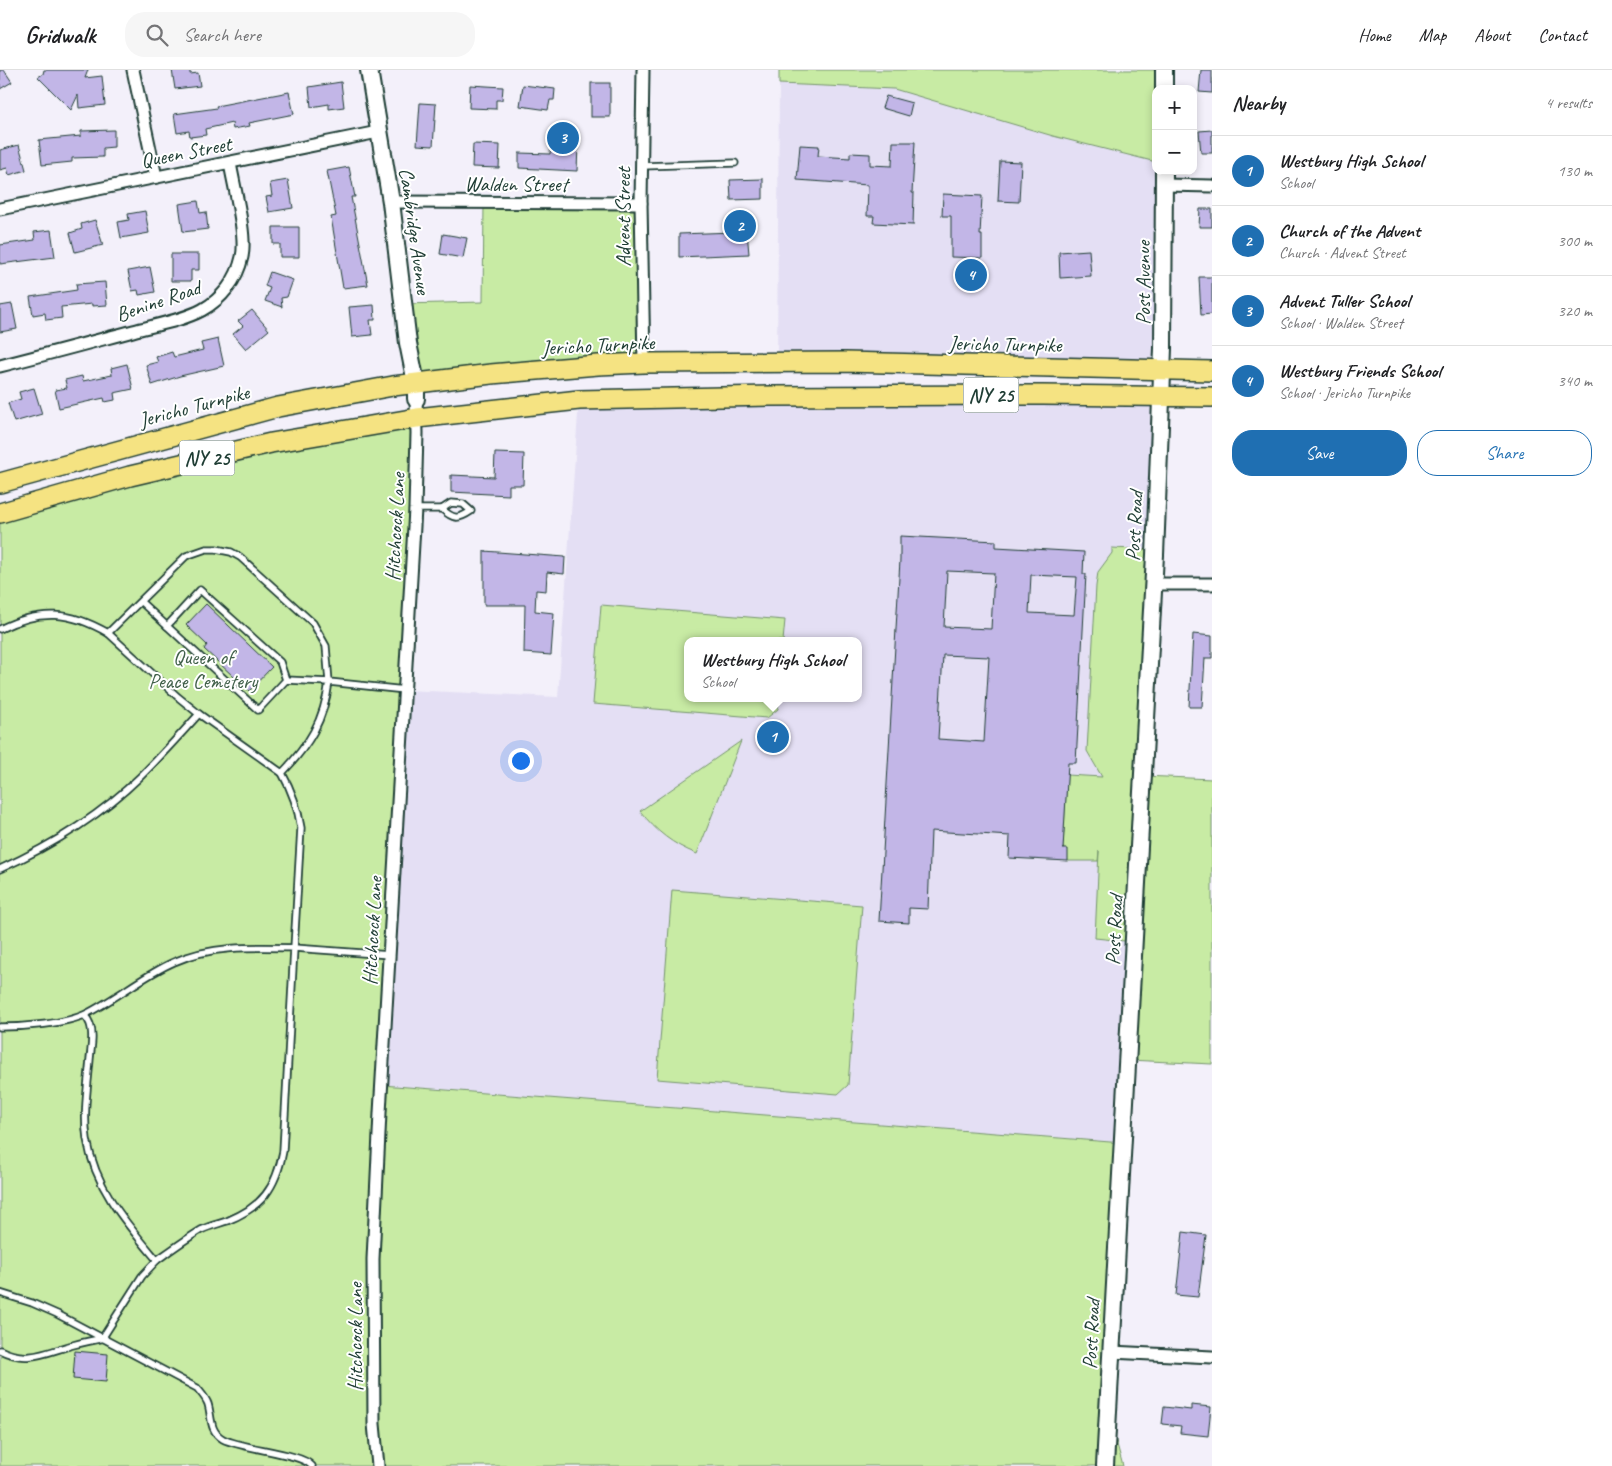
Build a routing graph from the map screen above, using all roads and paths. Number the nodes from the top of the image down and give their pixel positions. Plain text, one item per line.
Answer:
1 (132, 70) edge
2 (369, 70) edge
3 (643, 70) edge
4 (1164, 70) edge
5 (1164, 85) edge
6 (378, 132) junction
7 (230, 163) junction
8 (735, 163) dead end
9 (642, 166) junction
10 (156, 177) junction
11 (1164, 178) edge
12 (1212, 186) edge
13 (390, 202) junction
14 (641, 203) junction
15 (0, 208) edge
16 (644, 363) junction
17 (770, 363) junction
18 (0, 366) edge
19 (1163, 370) junction
20 (1212, 371) edge
21 (416, 391) junction
22 (770, 396) junction
23 (1161, 396) junction
24 (1212, 397) edge
25 (417, 418) junction
26 (0, 483) edge
27 (416, 509) junction
28 (442, 509) dead end
29 (0, 513) edge
30 (1152, 584) junction
31 (1212, 584) edge
32 (141, 602) junction
33 (166, 626) junction
34 (0, 629) edge
35 (108, 633) junction
36 (286, 680) junction
37 (330, 682) junction
38 (405, 690) junction
39 (199, 714) junction
40 (282, 773) junction
41 (0, 869) edge
42 (294, 948) junction
43 (390, 955) junction
44 (84, 1014) junction
45 (0, 1027) edge
46 (157, 1260) junction
47 (0, 1294) edge
48 (104, 1338) junction
49 (0, 1350) edge
50 (1111, 1352) junction
51 (1212, 1357) edge
52 (312, 1466) edge
53 (378, 1466) edge
54 (1105, 1466) edge

1 - 10 street
2 - 6 main road, Cambridge Avenue
3 - 9 street, Advent Street
4 - 5 main road
6 - 7 street, Queen Street
6 - 13 main road, Cambridge Avenue
7 - 10 street, Queen Street
7 - 18 street, Benine Road
8 - 9 lane
9 - 14 street, Advent Street
10 - 15 street, Queen Street
11 - 12 street
11 - 19 main road, Post Avenue
13 - 14 street, Walden Street
13 - 21 main road, Cambridge Avenue
14 - 16 street, Advent Street
16 - 17 main road, Jericho Turnpike / NY 25
16 - 21 main road, Jericho Turnpike / NY 25
17 - 19 main road, Jericho Turnpike / NY 25
17 - 22 main road
19 - 20 main road, Jericho Turnpike / NY 25
19 - 23 main road, Post Avenue
21 - 25 street, Hitchcock Lane
21 - 26 main road, Jericho Turnpike / NY 25
22 - 23 main road, NY 25
22 - 25 main road, NY 25
23 - 24 main road, NY 25
23 - 30 main road, Post Road
25 - 27 street, Hitchcock Lane
25 - 29 main road, NY 25
27 - 28 lane
27 - 38 street, Hitchcock Lane
30 - 31 street
30 - 50 main road, Post Road
32 - 33 lane
32 - 35 lane
32 - 37 lane
33 - 36 lane
33 - 36 lane
34 - 35 lane
35 - 39 lane
36 - 37 lane
37 - 38 lane
37 - 40 lane
38 - 43 street, Hitchcock Lane
39 - 40 lane
39 - 41 lane
40 - 42 lane
42 - 43 lane
42 - 44 lane
42 - 46 lane
43 - 53 street, Hitchcock Lane
44 - 45 lane
44 - 46 lane
46 - 48 lane
47 - 48 lane
48 - 49 lane
48 - 52 lane
50 - 51 street
50 - 54 main road, Post Road

